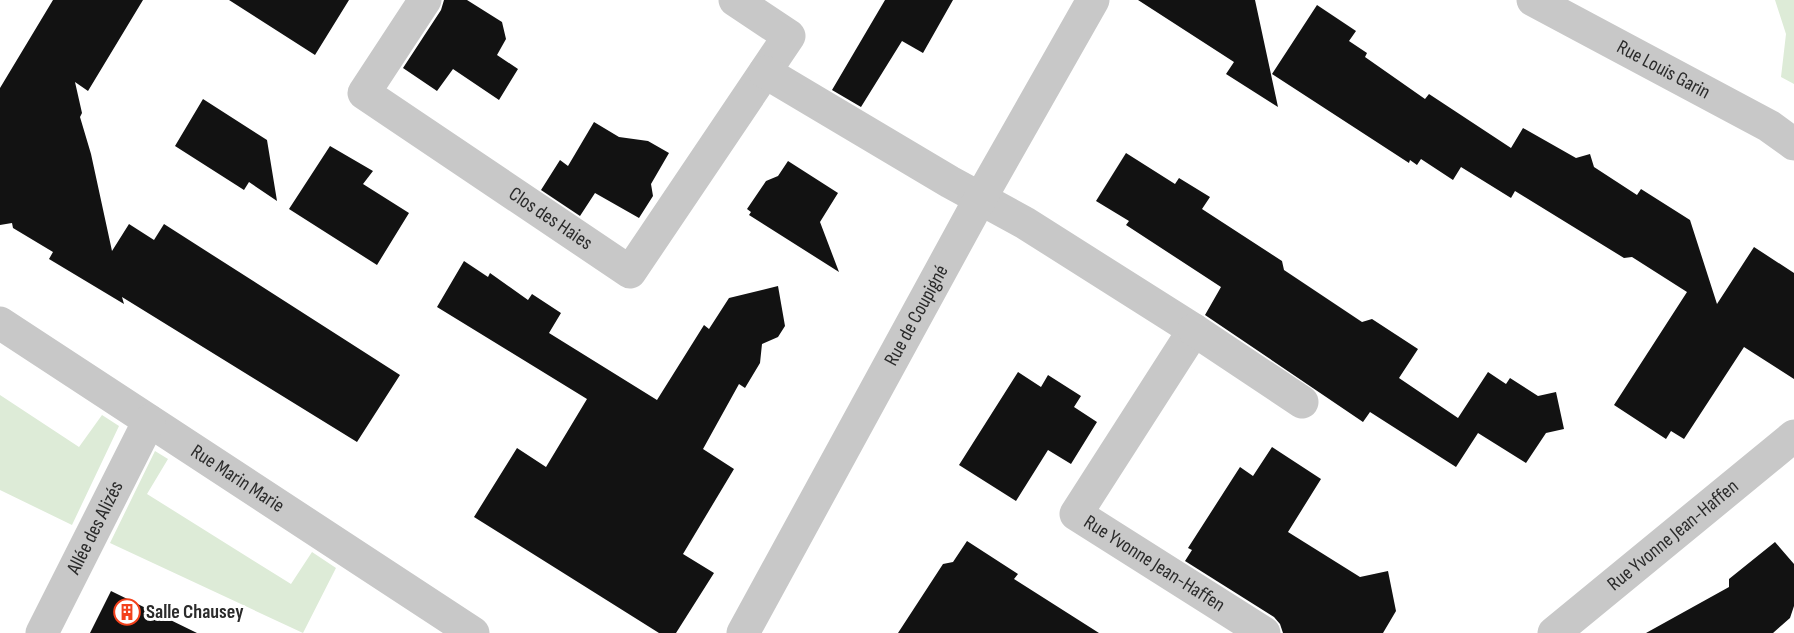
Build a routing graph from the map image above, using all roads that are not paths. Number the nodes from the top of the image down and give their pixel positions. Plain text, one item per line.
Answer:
1 (425, 0) edge
2 (735, 0) edge
3 (1093, 0) edge
4 (1533, 0) edge
5 (765, 72) junction
6 (1794, 144) edge
7 (980, 198) junction
8 (0, 323) edge
9 (1194, 330) junction
10 (1302, 402) dead end
11 (149, 421) junction
12 (1794, 436) edge
13 (42, 633) edge
14 (473, 633) edge
15 (743, 633) edge
16 (1264, 633) edge
17 (1554, 633) edge

1 - 5 street, Clos des Haies
2 - 5 street, Clos des Haies
3 - 7 street, Rue de Coupigné
4 - 6 street, Rue Louis Garin
5 - 7 street
7 - 9 street
7 - 15 street, Rue de Coupigné
8 - 11 street, Rue Marin Marie
9 - 10 street
9 - 16 street, Rue Yvonne Jean-Haffen
11 - 13 street, Allée des Alizés
11 - 14 street, Rue Marin Marie
12 - 17 street, Rue Yvonne Jean-Haffen

